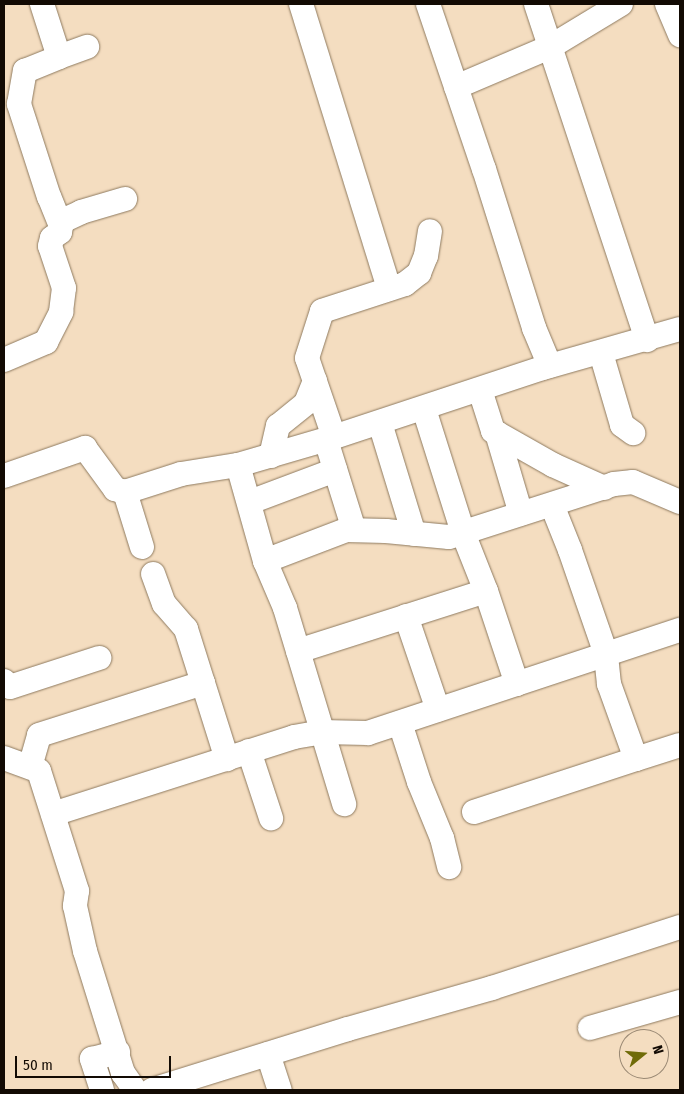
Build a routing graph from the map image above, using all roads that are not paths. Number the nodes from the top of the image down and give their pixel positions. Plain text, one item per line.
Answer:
1 (42, 4) edge
2 (301, 4) edge
3 (428, 4) edge
4 (536, 4) edge
5 (621, 4) edge
6 (668, 4) edge
7 (680, 35) edge
8 (86, 46) dead end
9 (550, 47) junction
10 (59, 57) junction
11 (456, 87) junction
12 (124, 199) dead end
13 (60, 222) junction
14 (430, 231) dead end
15 (389, 289) junction
16 (680, 329) edge
17 (647, 340) junction
18 (601, 353) junction
19 (4, 360) edge
20 (550, 366) junction
21 (315, 381) junction
22 (480, 390) junction
23 (424, 409) junction
24 (380, 423) junction
25 (497, 433) junction
26 (633, 433) dead end
27 (330, 439) junction
28 (271, 456) junction
29 (238, 465) junction
30 (336, 470) junction
31 (4, 476) edge
32 (604, 488) junction
33 (125, 492) junction
34 (250, 502) junction
35 (680, 502) edge
36 (552, 505) junction
37 (521, 514) junction
38 (354, 530) junction
39 (463, 533) junction
40 (414, 534) junction
41 (142, 547) dead end
42 (265, 561) junction
43 (153, 574) dead end
44 (486, 591) junction
45 (406, 616) junction
46 (680, 630) edge
47 (298, 651) junction
48 (606, 654) junction
49 (99, 658) dead end
50 (4, 682) edge
51 (203, 683) junction
52 (518, 684) junction
53 (438, 710) junction
54 (400, 723) junction
55 (321, 732) junction
56 (680, 745) edge
57 (249, 751) junction
58 (4, 758) edge
59 (227, 759) junction
60 (636, 759) junction
61 (30, 768) junction
62 (344, 804) dead end
63 (474, 812) dead end
64 (53, 814) junction
65 (271, 818) dead end
66 (450, 867) dead end
67 (680, 927) edge
68 (680, 1002) edge
69 (590, 1028) dead end
70 (118, 1052) junction
71 (268, 1054) junction
72 (102, 1090) edge
73 (135, 1090) edge
74 (152, 1090) edge
75 (280, 1090) edge

1 - 10 street
2 - 15 street
3 - 11 street
4 - 9 street
5 - 9 street
6 - 7 street
8 - 10 street
9 - 11 street
9 - 17 street
10 - 13 street
11 - 20 street
12 - 13 street
13 - 19 street
14 - 15 street
15 - 21 street
16 - 17 street
17 - 18 street
18 - 20 street
18 - 26 street
20 - 22 street
21 - 27 street
21 - 28 street
22 - 23 street
22 - 25 street
23 - 24 street
23 - 39 street
24 - 27 street
24 - 40 street
25 - 32 street
25 - 37 street
27 - 28 street
27 - 30 street
28 - 29 street
29 - 33 street
29 - 34 street
30 - 34 street
30 - 38 street
31 - 33 street
32 - 35 street
32 - 36 street
33 - 41 street
34 - 42 street
36 - 37 street
36 - 48 street
37 - 39 street
38 - 40 street
38 - 42 street
39 - 40 street
39 - 44 street
42 - 47 street
43 - 51 street
44 - 45 street
44 - 52 street
45 - 47 street
45 - 53 street
46 - 48 street
47 - 55 street
48 - 52 street
48 - 60 street
49 - 50 street
51 - 59 street
51 - 61 street
52 - 53 street
53 - 54 street
54 - 55 street
54 - 66 street
55 - 57 street
55 - 62 street
56 - 60 street
57 - 59 street
57 - 65 street
58 - 61 street
59 - 64 street
60 - 63 street
61 - 64 street
64 - 70 street
67 - 71 street
68 - 69 street
70 - 72 street
70 - 73 street
71 - 74 street
71 - 75 street

